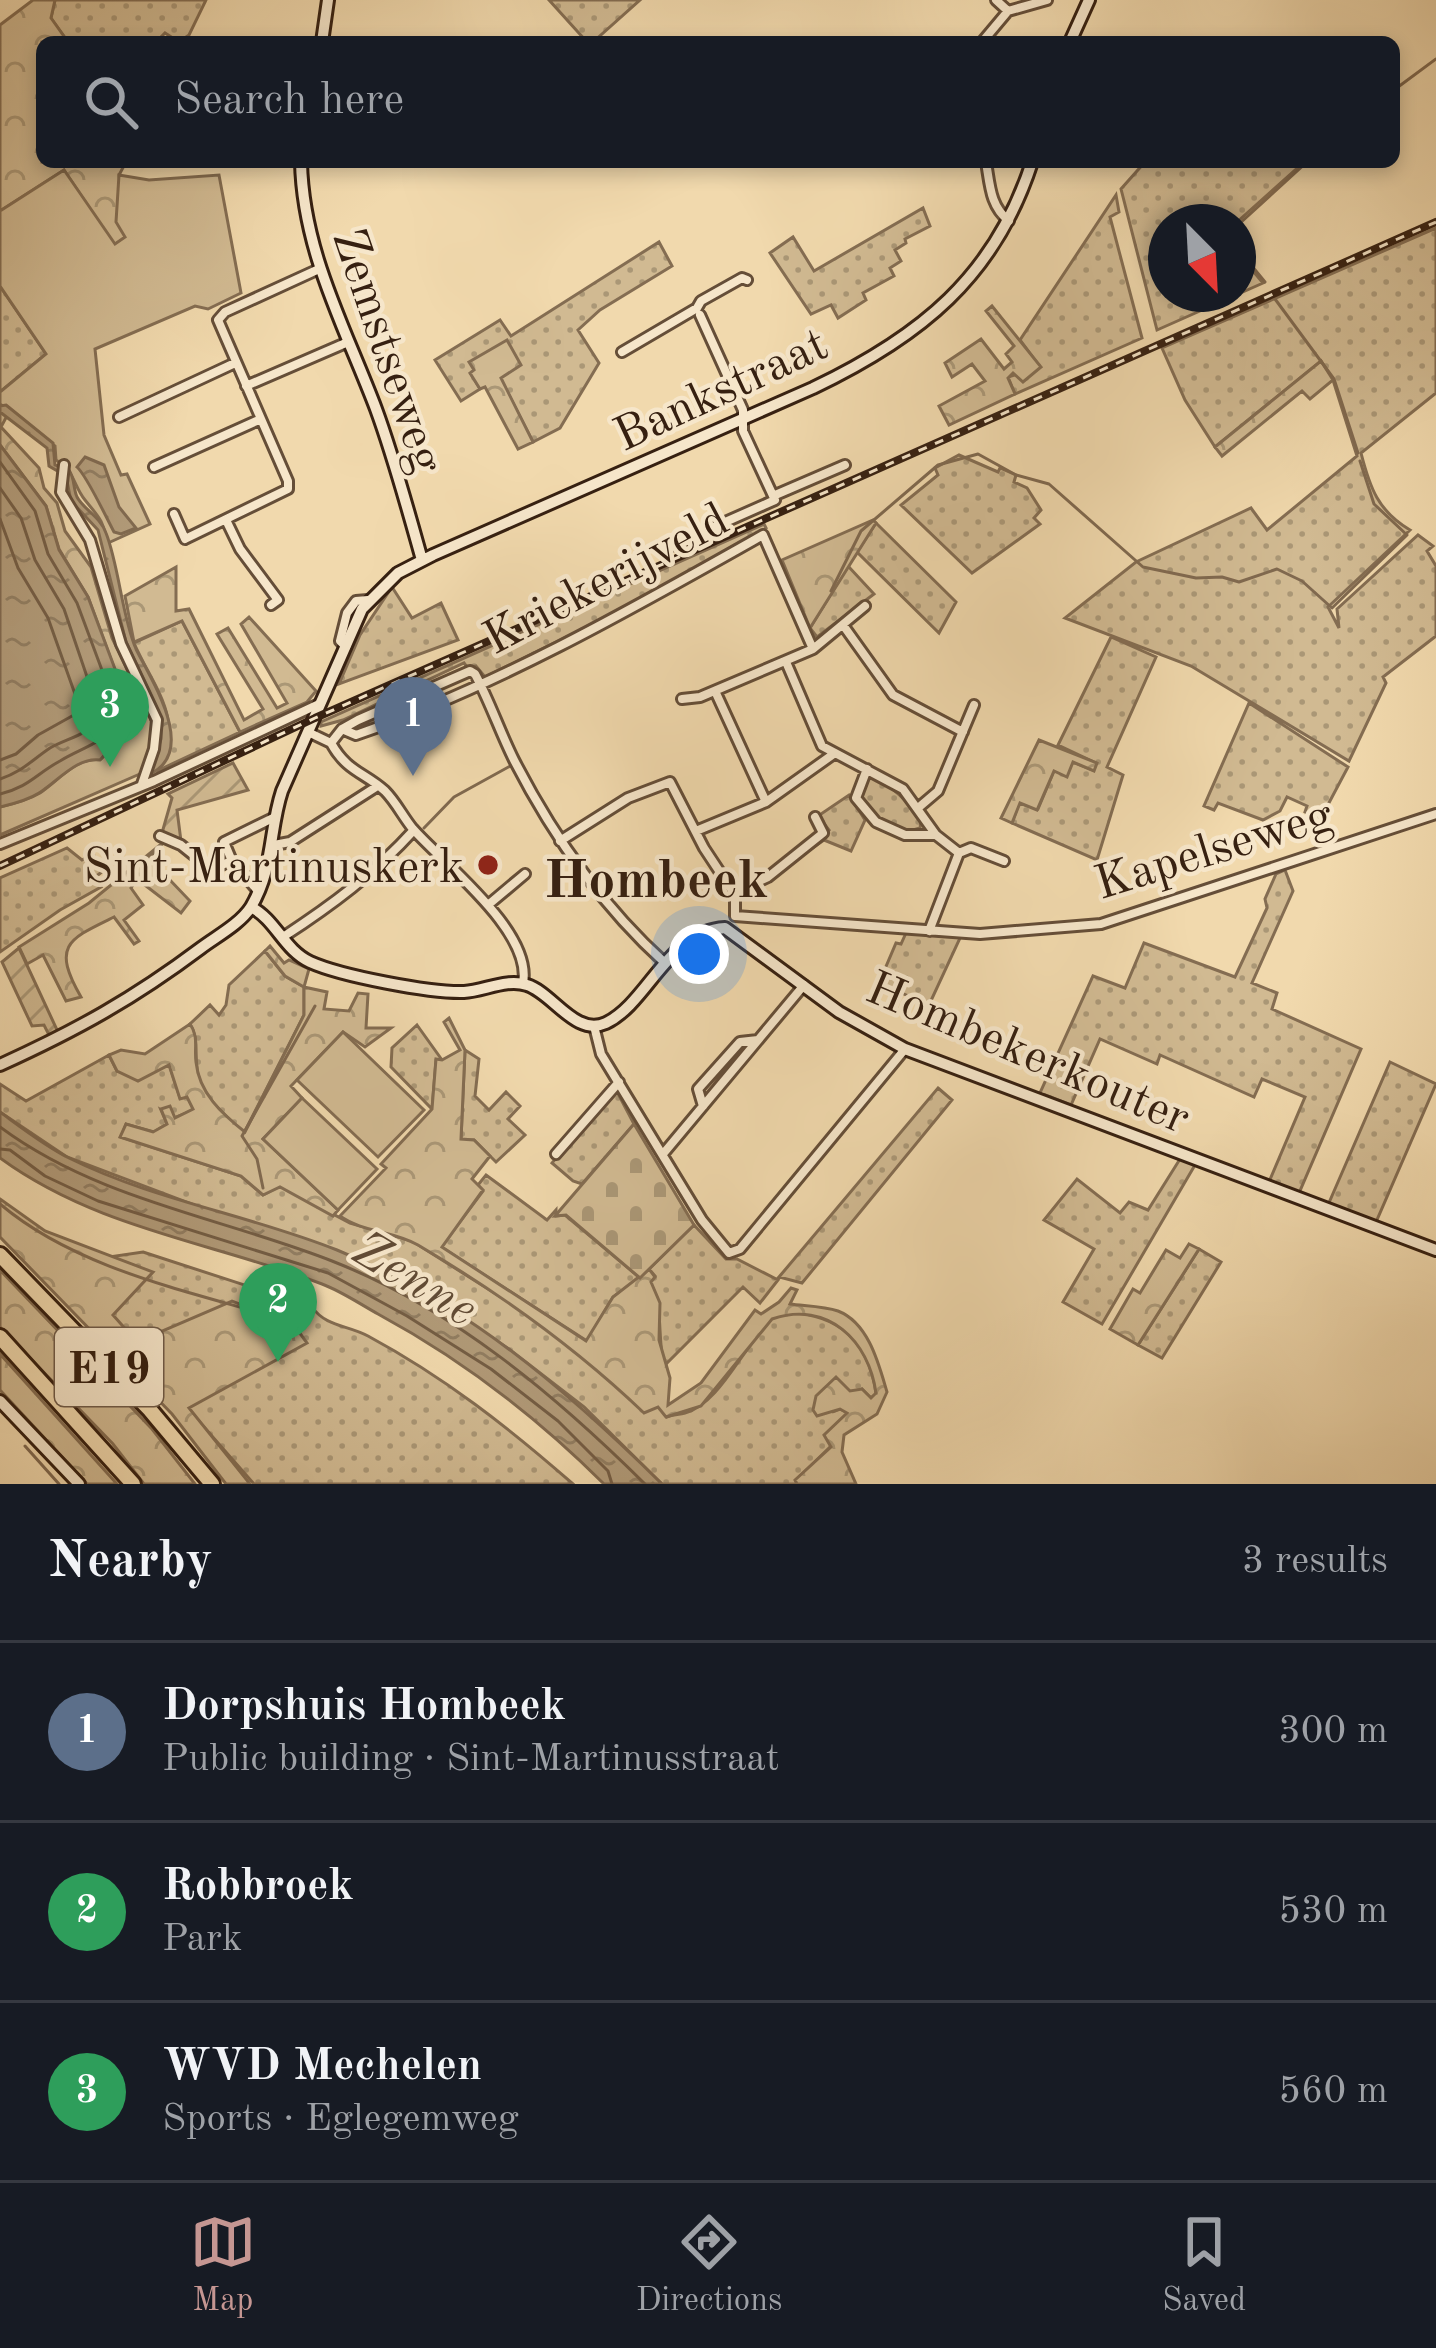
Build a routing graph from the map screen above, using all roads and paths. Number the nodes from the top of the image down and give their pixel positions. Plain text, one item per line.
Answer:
1 (328, 0) edge
2 (996, 0) edge
3 (1047, 0) edge
4 (1071, 0) edge
5 (1088, 2) edge
6 (1008, 11) junction
7 (323, 36) edge
8 (987, 36) edge
9 (1076, 36) edge
10 (302, 168) edge
11 (987, 168) edge
12 (1030, 168) edge
13 (1010, 222) junction
14 (319, 269) junction
15 (747, 280) dead end
16 (700, 315) dead end
17 (348, 342) junction
18 (622, 352) dead end
19 (235, 363) junction
20 (246, 386) junction
21 (119, 417) dead end
22 (745, 418) junction
23 (261, 419) junction
24 (64, 465) dead end
25 (844, 465) dead end
26 (154, 467) dead end
27 (773, 496) junction
28 (173, 514) dead end
29 (226, 520) junction
30 (662, 550) dead end
31 (422, 560) junction
32 (271, 605) dead end
33 (865, 605) dead end
34 (843, 625) junction
35 (812, 649) junction
36 (786, 662) junction
37 (480, 683) junction
38 (715, 691) junction
39 (682, 699) dead end
40 (321, 703) junction
41 (974, 706) dead end
42 (342, 729) junction
43 (308, 732) junction
44 (963, 732) junction
45 (331, 743) junction
46 (835, 752) junction
47 (867, 769) junction
48 (141, 786) junction
49 (377, 786) junction
50 (766, 802) junction
51 (918, 808) junction
52 (1436, 814) edge
53 (275, 817) junction
54 (814, 817) dead end
55 (415, 830) junction
56 (696, 831) junction
57 (160, 836) dead end
58 (936, 836) junction
59 (560, 841) junction
60 (0, 844) edge
61 (274, 845) junction
62 (959, 854) junction
63 (232, 861) junction
64 (1004, 861) dead end
65 (526, 874) dead end
66 (257, 891) junction
67 (733, 893) junction
68 (488, 905) junction
69 (251, 907) junction
70 (735, 916) junction
71 (725, 928) junction
72 (929, 931) junction
73 (281, 938) junction
74 (665, 963) junction
75 (523, 983) junction
76 (804, 986) junction
77 (594, 1026) junction
78 (905, 1049) junction
79 (0, 1065) edge
80 (619, 1082) junction
81 (556, 1154) dead end
82 (663, 1154) junction
83 (1436, 1250) edge
84 (0, 1255) edge
85 (0, 1337) edge
86 (0, 1402) edge
87 (79, 1484) edge
88 (133, 1484) edge
89 (212, 1484) edge

1 - 7 street
2 - 6 street
3 - 6 street
4 - 5 street
5 - 9 street
6 - 8 street
10 - 14 street, Zemstseweg
11 - 13 street
12 - 13 street, Bankstraat
13 - 22 street, Bankstraat
14 - 17 street, Zemstseweg
14 - 19 street
15 - 18 street
16 - 22 street
17 - 20 street
17 - 31 street, Zemstseweg
19 - 20 street
19 - 21 street
20 - 23 street
22 - 27 street
22 - 31 street, Bankstraat
23 - 26 street
23 - 29 street
24 - 48 street
25 - 27 street
27 - 30 street
28 - 29 street
29 - 32 street
31 - 40 street, Bankstraat
33 - 34 street
34 - 35 street
34 - 44 street
35 - 36 street
35 - 37 street, Kriekerijveld
36 - 38 street
36 - 46 street
37 - 42 street, Kriekerijveld
37 - 42 street
37 - 59 street
38 - 39 street
38 - 50 street
40 - 43 street, Bankstraat
40 - 48 street
41 - 44 street
42 - 45 street
43 - 45 street
43 - 53 street, Bankstraat
44 - 51 street
45 - 49 street
46 - 47 street
46 - 50 street
47 - 51 street
47 - 58 street
48 - 60 street
49 - 55 street
49 - 61 street
50 - 56 street
51 - 58 street
52 - 72 street, Kapelseweg
53 - 61 street, Bankstraat
53 - 63 street
54 - 67 street
55 - 68 street
55 - 73 street
56 - 59 street
56 - 67 street
57 - 63 street
58 - 62 street
59 - 74 street
61 - 66 street, Bankstraat
62 - 64 street
62 - 72 street
63 - 66 street
65 - 68 street
66 - 69 street, Bankstraat
67 - 70 street
68 - 75 street
69 - 73 street
69 - 79 street
70 - 71 street
70 - 72 street, Kapelseweg
71 - 74 street
71 - 76 street, Hombekerkouter
73 - 75 street
74 - 77 street
75 - 77 street
76 - 78 street, Hombekerkouter
76 - 82 street
77 - 80 street
78 - 82 street
78 - 83 street, Hombekerkouter
80 - 81 street
80 - 82 street
84 - 89 highway, E19
85 - 88 highway, E19
86 - 87 street

